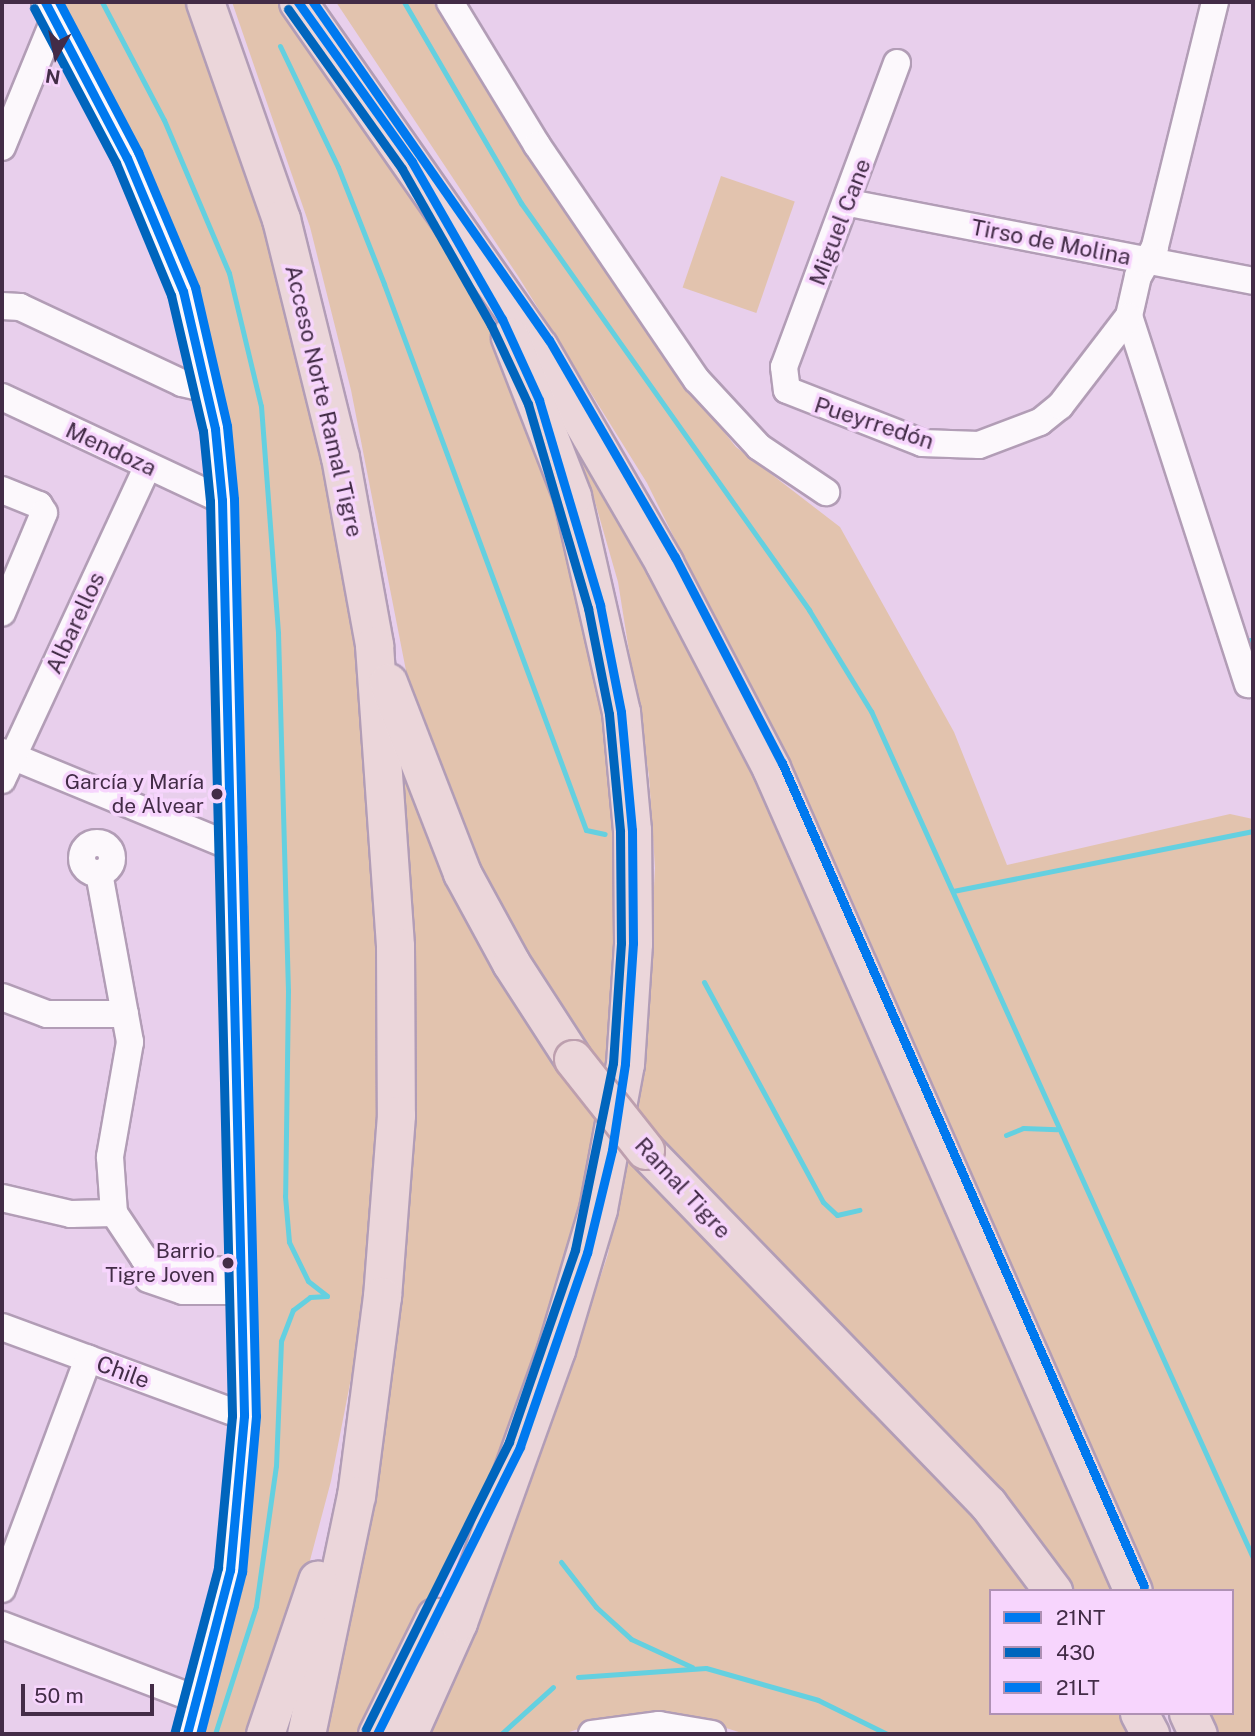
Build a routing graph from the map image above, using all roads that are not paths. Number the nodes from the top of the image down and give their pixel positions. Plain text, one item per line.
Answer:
1 (205, 2) edge
2 (298, 2) edge
3 (450, 2) edge
4 (1216, 2) edge
5 (50, 11) edge
6 (897, 63) dead end
7 (2, 147) edge
8 (411, 162) junction
9 (849, 202) junction
10 (1148, 261) junction
11 (1253, 281) edge
12 (2, 306) edge
13 (1129, 316) junction
14 (783, 380) joint
15 (207, 389) junction
16 (2, 397) edge
17 (147, 467) junction
18 (2, 490) edge
19 (826, 492) dead end
20 (222, 500) junction
21 (2, 613) edge
22 (374, 645) junction
23 (1248, 684) dead end
24 (5, 763) edge
25 (232, 847) junction
26 (99, 873) dead end
27 (2, 997) edge
28 (125, 1014) junction
29 (2, 1198) edge
30 (106, 1215) junction
31 (241, 1281) junction
32 (2, 1327) edge
33 (88, 1359) junction
34 (368, 1394) junction
35 (244, 1416) junction
36 (520, 1447) junction
37 (2, 1589) edge
38 (1051, 1589) edge
39 (1132, 1589) edge
40 (2, 1625) edge
41 (198, 1700) junction
42 (1140, 1715) edge
43 (1189, 1715) edge
44 (187, 1734) edge
45 (265, 1734) edge
46 (306, 1734) edge
47 (377, 1734) edge
48 (408, 1734) edge
49 (592, 1734) edge
50 (712, 1734) edge
51 (1150, 1734) edge
52 (1198, 1734) edge

1 - 22 highway, Acceso Norte Ramal Tigre
2 - 8 highway
3 - 19 street
4 - 10 street, Pueyrredón
5 - 7 street
5 - 15 street
6 - 9 street, Miguel Cane
8 - 36 highway
8 - 39 highway
9 - 10 street, Tirso de Molina
9 - 14 street, Miguel Cane
10 - 11 street, Tirso de Molina
10 - 13 street, Pueyrredón
12 - 15 street
13 - 14 street, Pueyrredón
13 - 23 street
15 - 20 street
16 - 17 street, Mendoza
17 - 20 street, Mendoza
17 - 24 street, Albarellos
18 - 21 street
20 - 25 street
22 - 34 highway
22 - 38 highway, Ramal Tigre, bridge
24 - 25 street
25 - 31 street
26 - 28 street
27 - 28 street
28 - 30 street
29 - 30 street
30 - 31 street
31 - 35 street
32 - 33 street, Chile
33 - 35 street, Chile
33 - 37 street
34 - 45 highway
34 - 46 highway
35 - 41 street
36 - 47 highway
36 - 48 highway
40 - 41 street
41 - 44 street
42 - 51 highway
43 - 52 highway
49 - 50 street

